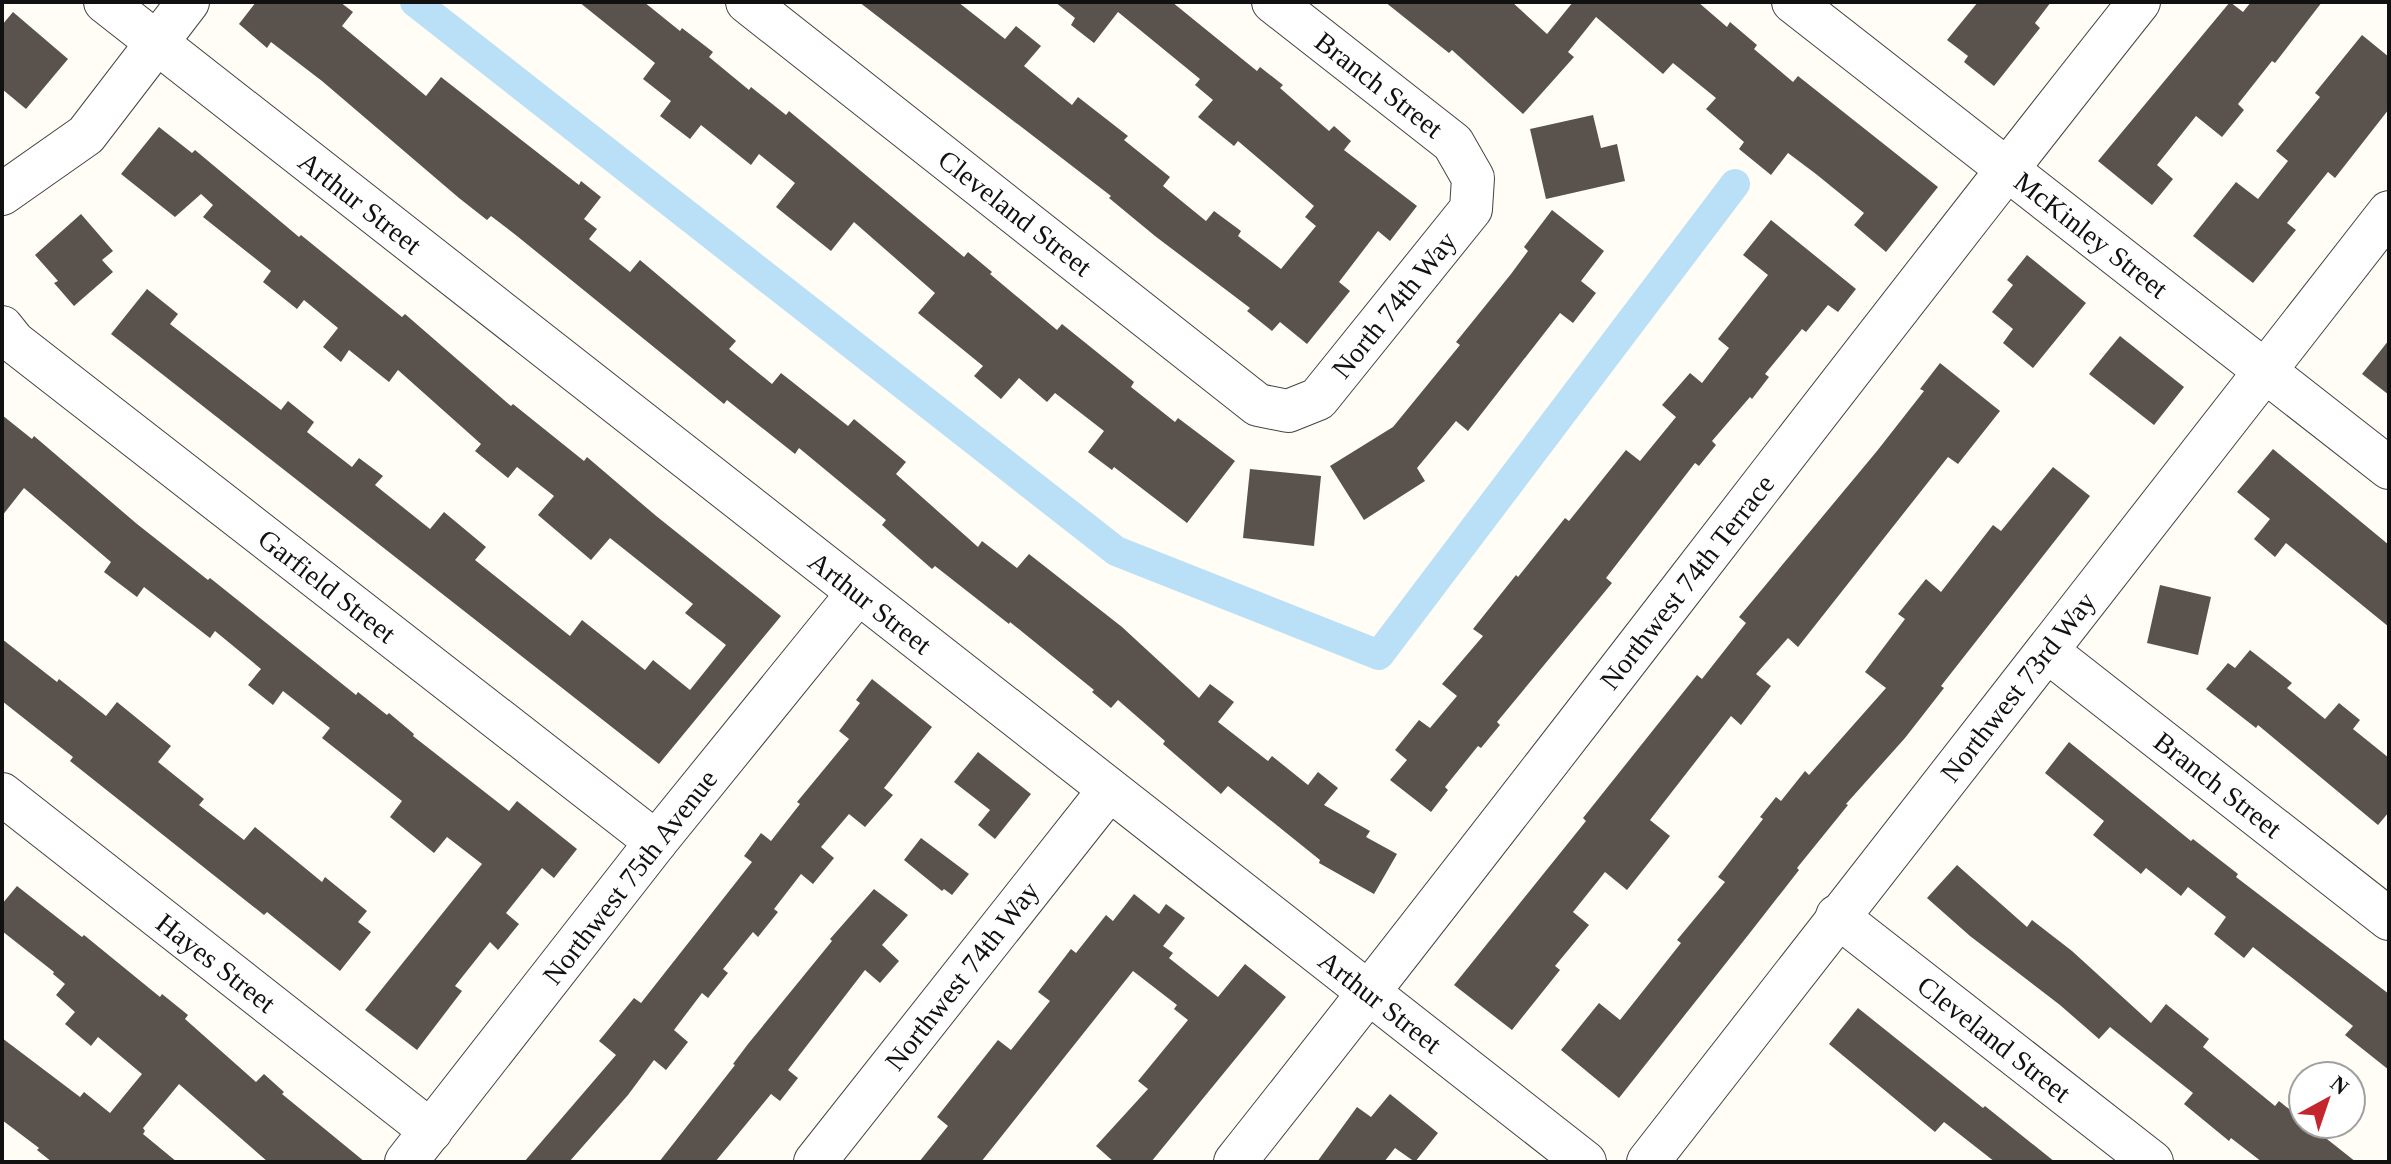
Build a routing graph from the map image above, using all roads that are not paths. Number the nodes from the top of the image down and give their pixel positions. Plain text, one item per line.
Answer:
1 (105, 2) edge
2 (188, 2) edge
3 (747, 2) edge
4 (1273, 2) edge
5 (1793, 2) edge
6 (2139, 2) edge
7 (156, 42) junction
8 (2007, 168) junction
9 (1473, 178) joint
10 (2, 194) edge
11 (2389, 212) edge
12 (2, 327) edge
13 (2263, 372) junction
14 (1288, 411) joint
15 (2389, 468) edge
16 (857, 594) junction
17 (2047, 651) junction
18 (1109, 790) junction
19 (2, 794) edge
20 (656, 842) junction
21 (1837, 916) junction
22 (2389, 919) edge
23 (1369, 993) junction
24 (418, 1147) edge
25 (815, 1162) edge
26 (1235, 1162) edge
27 (1585, 1162) edge
28 (1648, 1162) edge
29 (2152, 1162) edge

1 - 7 street, Arthur Street
2 - 7 street
3 - 14 street, Cleveland Street
4 - 9 street, Branch Street
5 - 8 street, McKinley Street
6 - 8 street, Northwest 74th Terrace
7 - 10 street
7 - 16 street, Arthur Street
8 - 13 street, McKinley Street
8 - 23 street, Northwest 74th Terrace
9 - 14 street, North 74th Way
11 - 13 street, Northwest 73rd Way
12 - 20 street, Garfield Street
13 - 15 street, McKinley Street
13 - 17 street, Northwest 73rd Way
16 - 18 street, Arthur Street
16 - 20 street, Northwest 75th Avenue
17 - 21 street, Northwest 73rd Way
17 - 22 street, Branch Street
18 - 23 street, Arthur Street
18 - 25 street, Northwest 74th Way
19 - 24 street, Hayes Street
20 - 24 street, Northwest 75th Avenue
21 - 28 street, Northwest 73rd Way
21 - 29 street, Cleveland Street
23 - 26 street, Northwest 74th Terrace
23 - 27 street, Arthur Street

